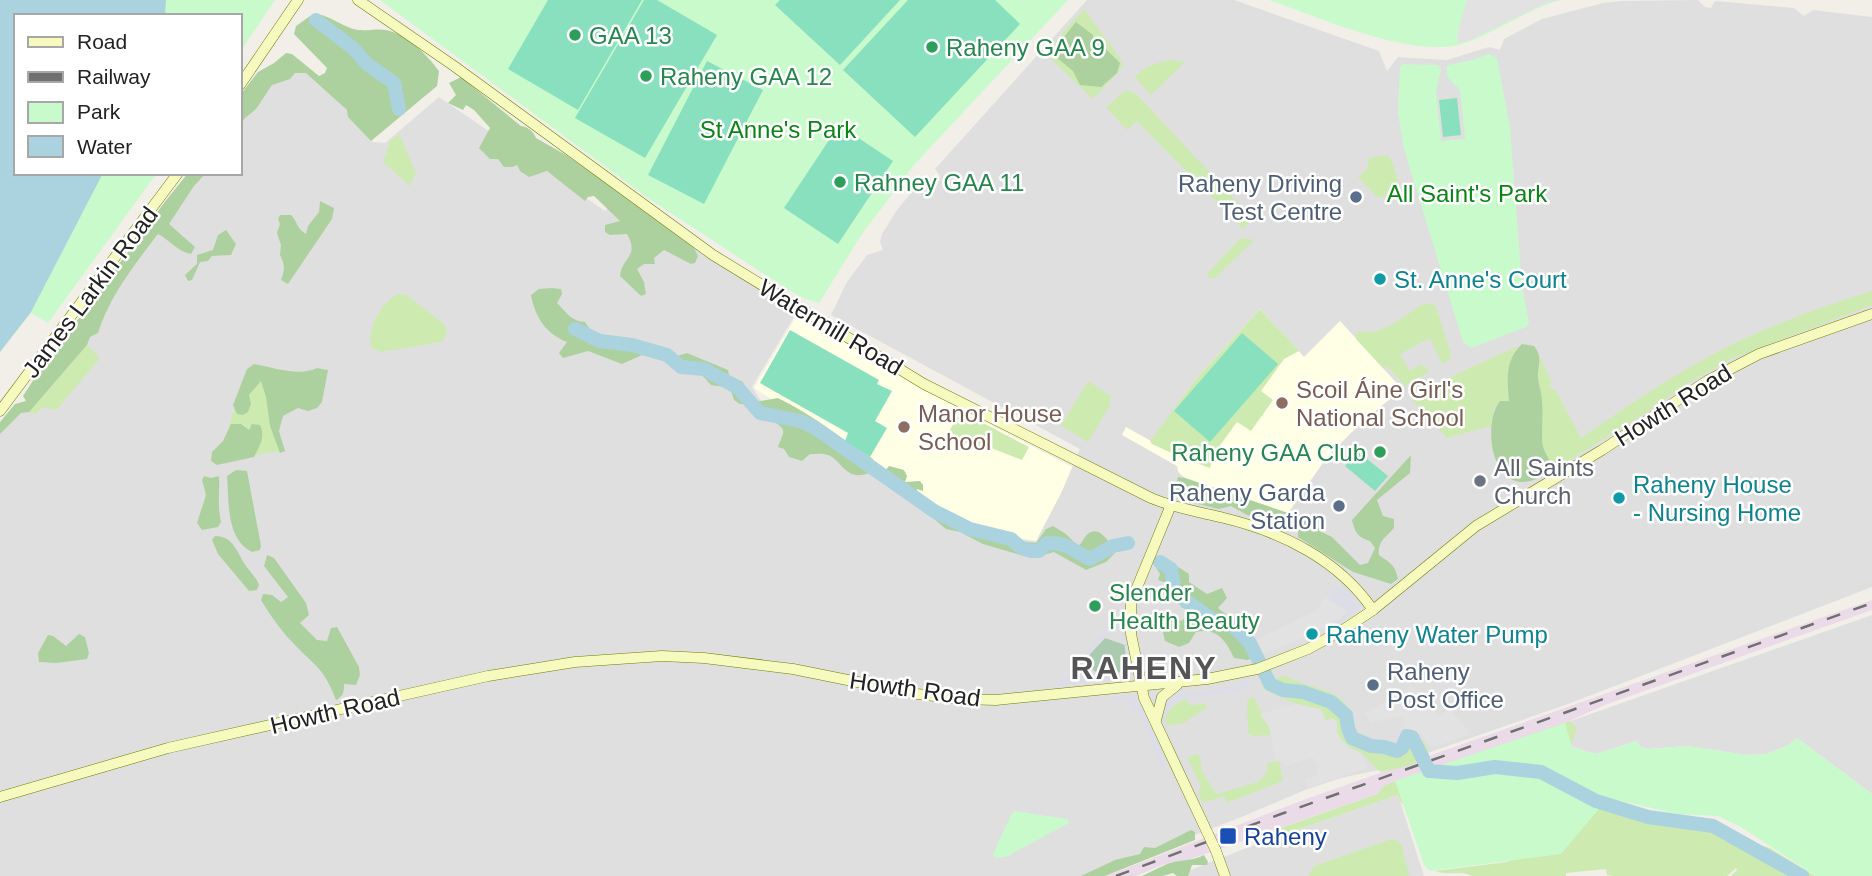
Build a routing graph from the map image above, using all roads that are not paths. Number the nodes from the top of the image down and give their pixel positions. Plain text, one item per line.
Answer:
1 (298, 0) edge
2 (358, 0) edge
3 (242, 82) edge
4 (177, 175) edge
5 (1872, 314) edge
6 (0, 411) edge
7 (1171, 505) junction
8 (1373, 610) junction
9 (1191, 681) junction
10 (1141, 685) junction
11 (1157, 728) junction
12 (0, 797) edge
13 (1226, 876) edge

1 - 3 main road
2 - 7 main road, Watermill Road
4 - 6 main road, James Larkin Road
5 - 8 main road, Howth Road
7 - 8 main road, Watermill Road
7 - 10 main road
8 - 9 main road, Howth Road
9 - 10 main road, Howth Road
9 - 11 main road
10 - 11 main road
10 - 12 main road, Howth Road
11 - 13 main road, bridge

